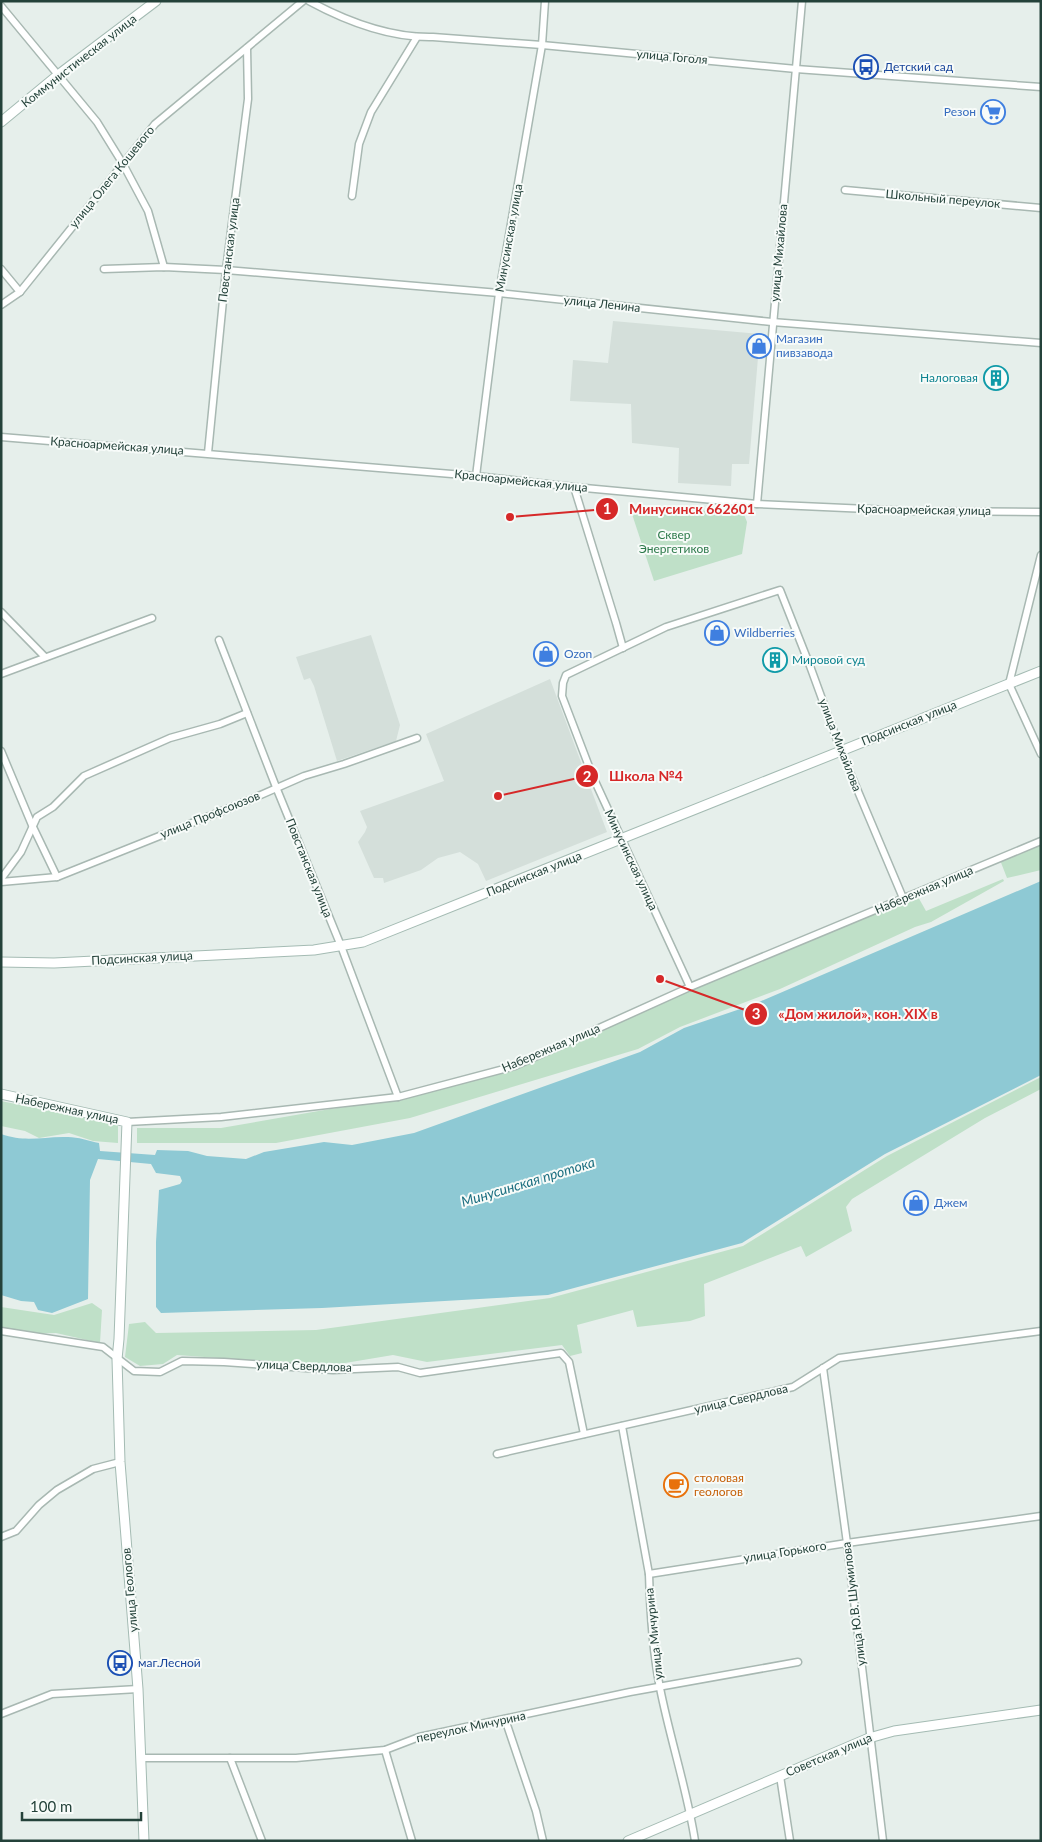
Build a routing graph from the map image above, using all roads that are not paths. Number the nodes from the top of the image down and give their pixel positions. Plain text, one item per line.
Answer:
1 (156, 1) edge
2 (303, 1) edge
3 (309, 1) edge
4 (545, 1) edge
5 (802, 1) edge
6 (1, 6) edge
7 (417, 37) junction
8 (542, 45) junction
9 (248, 48) junction
10 (796, 69) junction
11 (58, 75) junction
12 (1041, 86) edge
13 (1, 122) edge
14 (123, 164) junction
15 (845, 190) dead end
16 (352, 196) dead end
17 (1041, 208) edge
18 (164, 267) junction
19 (1, 269) edge
20 (104, 269) dead end
21 (226, 270) junction
22 (20, 292) junction
23 (499, 293) junction
24 (1, 305) edge
25 (772, 322) junction
26 (1041, 343) edge
27 (1, 437) edge
28 (208, 453) junction
29 (476, 476) junction
30 (574, 487) junction
31 (757, 504) junction
32 (1041, 512) edge
33 (1041, 555) edge
34 (1, 612) edge
35 (152, 618) dead end
36 (219, 640) dead end
37 (623, 648) junction
38 (45, 657) junction
39 (1041, 671) edge
40 (1, 674) edge
41 (1009, 684) junction
42 (247, 712) junction
43 (417, 738) dead end
44 (841, 750) junction
45 (1, 751) edge
46 (1041, 754) edge
47 (276, 787) junction
48 (32, 826) junction
49 (622, 839) junction
50 (1041, 841) edge
51 (57, 877) junction
52 (1, 881) edge
53 (903, 898) junction
54 (341, 946) junction
55 (1, 962) edge
56 (690, 987) junction
57 (1, 1094) edge
58 (398, 1096) junction
59 (127, 1122) junction
60 (1, 1331) edge
61 (1040, 1332) edge
62 (117, 1359) junction
63 (823, 1368) junction
64 (622, 1426) junction
65 (584, 1434) junction
66 (497, 1454) dead end
67 (120, 1462) junction
68 (1041, 1516) edge
69 (1, 1537) edge
70 (847, 1543) junction
71 (649, 1574) junction
72 (798, 1662) dead end
73 (660, 1687) junction
74 (138, 1689) junction
75 (1041, 1710) edge
76 (1, 1714) edge
77 (505, 1719) junction
78 (869, 1738) junction
79 (385, 1750) junction
80 (141, 1758) junction
81 (230, 1758) junction
82 (780, 1776) junction
83 (691, 1814) junction
84 (146, 1839) edge
85 (262, 1841) edge
86 (412, 1841) edge
87 (543, 1841) edge
88 (628, 1841) edge
89 (695, 1841) edge
90 (790, 1841) edge
91 (883, 1841) edge

1 - 11 street, Коммунистическая улица
2 - 9 street, улица Олега Кошевого
3 - 7 street, улица Гоголя
4 - 8 street, Минусинская улица
5 - 10 street, улица Михайлова
6 - 11 street
7 - 8 street, улица Гоголя
7 - 16 street
8 - 10 street, улица Гоголя
8 - 23 street, Минусинская улица
9 - 14 street, улица Олега Кошевого
9 - 21 street, Повстанская улица
10 - 12 street, улица Гоголя
10 - 25 street, улица Михайлова
11 - 13 street, Коммунистическая улица
11 - 14 street
14 - 18 street
14 - 22 street, улица Олега Кошевого
15 - 17 street, Школьный переулок
18 - 20 street, улица Ленина
18 - 21 street, улица Ленина
19 - 22 street
21 - 23 street, улица Ленина
21 - 28 street, Повстанская улица
22 - 24 street, улица Олега Кошевого
23 - 25 street, улица Ленина
23 - 29 street, Минусинская улица
25 - 26 street, улица Ленина
25 - 31 street, улица Михайлова
27 - 28 street, Красноармейская улица
28 - 29 street, Красноармейская улица
29 - 30 street, Красноармейская улица
30 - 31 street, Красноармейская улица
30 - 37 street
31 - 32 street, Красноармейская улица
33 - 41 street
34 - 38 street
35 - 38 street
36 - 42 street, Повстанская улица
37 - 44 street, улица Михайлова
37 - 49 street, Минусинская улица
38 - 40 street
39 - 41 street, Подсинская улица
41 - 44 street, Подсинская улица
41 - 46 street
42 - 47 street, Повстанская улица
42 - 48 street
43 - 47 street, улица Профсоюзов
44 - 49 street, Подсинская улица
44 - 53 street, улица Михайлова
45 - 48 street
47 - 51 street, улица Профсоюзов
47 - 54 street, Повстанская улица
48 - 51 street
48 - 52 street
49 - 54 street, Подсинская улица
49 - 56 street, Минусинская улица
50 - 53 street, Набережная улица
51 - 52 street, улица Профсоюзов
53 - 56 street, Набережная улица
54 - 55 street, Подсинская улица
54 - 58 street, Повстанская улица
56 - 58 street, Набережная улица
57 - 59 street, Набережная улица
58 - 59 street, Набережная улица
59 - 62 street, улица Геологов
60 - 62 street, улица Свердлова
61 - 63 street, улица Свердлова
62 - 65 street, улица Свердлова
62 - 67 street, улица Геологов
63 - 64 street, улица Свердлова
63 - 70 street, улица Ю.В. Шумилова
64 - 65 street, улица Свердлова
64 - 71 street, улица Мичурина
65 - 66 street, улица Свердлова
67 - 69 street
67 - 74 street, улица Геологов
68 - 70 street, улица Горького
70 - 71 street, улица Горького
70 - 78 street, улица Ю.В. Шумилова
71 - 73 street, улица Мичурина
72 - 73 street, переулок Мичурина
73 - 77 street, переулок Мичурина
73 - 83 street, улица Мичурина
74 - 76 street
74 - 80 street, улица Геологов
75 - 78 street, Советская улица
77 - 79 street, переулок Мичурина
77 - 87 street
78 - 82 street, Советская улица
78 - 91 street, улица Ю.В. Шумилова
79 - 81 street, переулок Мичурина
79 - 86 street
80 - 81 street, переулок Мичурина
80 - 84 street, улица Геологов
81 - 85 street
82 - 83 street, Советская улица
82 - 90 street
83 - 88 street, Советская улица
83 - 89 street, улица Мичурина

